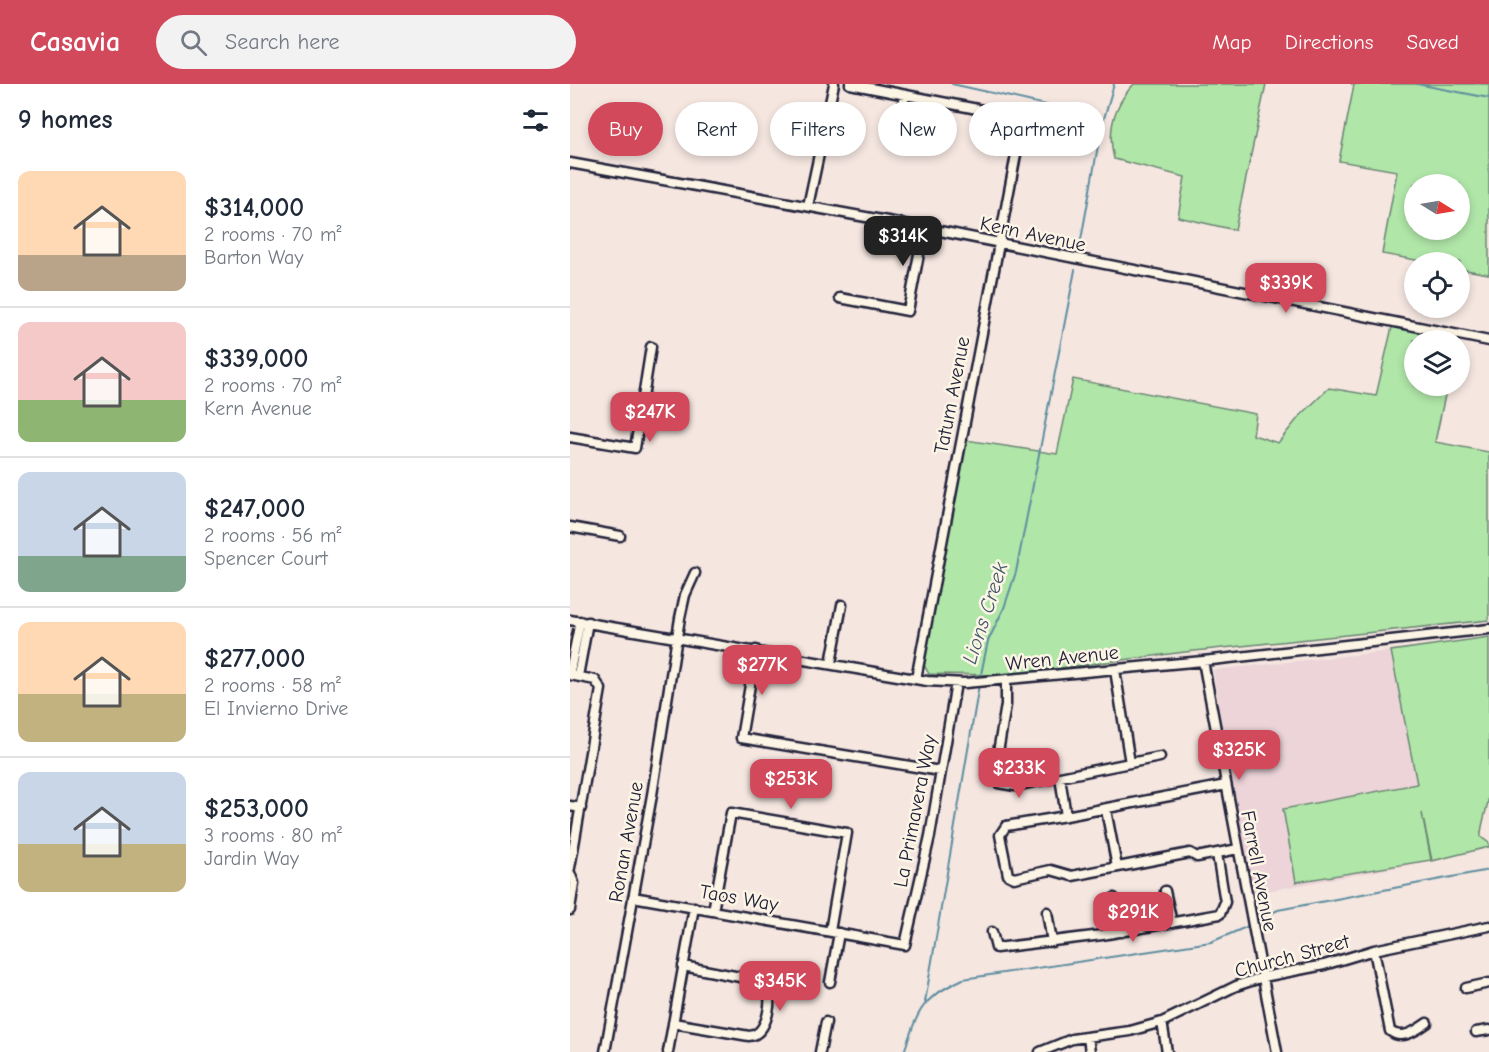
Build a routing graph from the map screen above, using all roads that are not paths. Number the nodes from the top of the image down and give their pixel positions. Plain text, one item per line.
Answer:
1 (834, 84) edge
2 (850, 84) edge
3 (905, 95) junction
4 (904, 102) edge
5 (570, 163) edge
6 (808, 206) junction
7 (924, 228) junction
8 (998, 242) junction
9 (840, 298) dead end
10 (1489, 341) edge
11 (651, 347) dead end
12 (570, 437) edge
13 (570, 527) edge
14 (620, 536) dead end
15 (695, 573) dead end
16 (842, 606) dead end
17 (570, 620) edge
18 (584, 622) junction
19 (1489, 628) edge
20 (677, 637) junction
21 (756, 650) junction
22 (1203, 661) junction
23 (831, 663) junction
24 (1115, 670) junction
25 (573, 674) edge
26 (916, 679) junction
27 (1006, 681) junction
28 (956, 683) junction
29 (1161, 757) dead end
30 (1130, 763) junction
31 (940, 771) junction
32 (1060, 777) junction
33 (1226, 785) junction
34 (570, 806) edge
35 (581, 808) junction
36 (1106, 810) junction
37 (1066, 816) junction
38 (1238, 849) junction
39 (1217, 854) junction
40 (1116, 867) junction
41 (570, 868) edge
42 (570, 873) edge
43 (1165, 891) dead end
44 (633, 897) junction
45 (1114, 898) dead end
46 (694, 907) junction
47 (570, 910) edge
48 (713, 911) junction
49 (1047, 912) dead end
50 (1172, 923) junction
51 (1489, 926) edge
52 (835, 932) junction
53 (992, 932) dead end
54 (1122, 932) junction
55 (1052, 942) junction
56 (905, 945) joint
57 (1374, 950) junction
58 (683, 966) junction
59 (1263, 977) junction
60 (830, 982) dead end
61 (1489, 983) edge
62 (1466, 988) dead end
63 (826, 1022) dead end
64 (1162, 1022) junction
65 (673, 1023) junction
66 (1427, 1023) dead end
67 (1489, 1030) edge
68 (1476, 1032) dead end
69 (1088, 1037) junction
70 (605, 1052) edge
71 (668, 1052) edge
72 (820, 1052) edge
73 (1040, 1052) edge
74 (1090, 1052) edge
75 (1167, 1052) edge
76 (1277, 1052) edge

1 - 6 street
2 - 3 street
3 - 4 street
3 - 8 street, Tatum Avenue
5 - 6 street, Kern Avenue
6 - 7 street, Kern Avenue
7 - 8 street, Kern Avenue
7 - 9 street
8 - 10 street, Kern Avenue
8 - 26 street, Tatum Avenue
11 - 12 street
13 - 14 street
15 - 20 street, Ronan Avenue
16 - 23 street
17 - 18 street, Wren Avenue
18 - 20 street, Wren Avenue
18 - 25 street
19 - 22 street, Wren Avenue
20 - 21 street, Wren Avenue
20 - 44 street, Ronan Avenue
21 - 23 street, Wren Avenue
21 - 31 street
22 - 24 street, Wren Avenue
22 - 33 street, Farrell Avenue
23 - 26 street, Wren Avenue
24 - 27 street, Wren Avenue
24 - 30 street
25 - 35 street
26 - 28 street, Wren Avenue
27 - 28 street, Wren Avenue
27 - 32 street
28 - 31 street, La Primavera Way
29 - 30 street
30 - 32 street
31 - 56 street, La Primavera Way
32 - 37 street
33 - 36 street
33 - 38 street, Farrell Avenue
34 - 35 street
35 - 41 street
36 - 37 street
36 - 40 street
37 - 40 street
38 - 39 street
38 - 59 street, Farrell Avenue
39 - 40 street
39 - 50 street
42 - 47 street
43 - 50 street
44 - 46 street, Taos Way
44 - 70 street, Ronan Avenue
45 - 54 street
46 - 48 street, Taos Way
46 - 58 street
48 - 52 street, Taos Way
48 - 52 street
49 - 55 street
50 - 54 street
51 - 57 street, Church Street
52 - 56 street, Taos Way
52 - 60 street
53 - 55 street
54 - 55 street
57 - 59 street, Church Street
57 - 66 street
58 - 65 street
58 - 65 street
59 - 64 street, Church Street
59 - 76 street, Farrell Avenue
61 - 62 street
63 - 72 street
64 - 69 street, Church Street
64 - 75 street
65 - 71 street
67 - 68 street
69 - 73 street, Church Street
69 - 74 street

